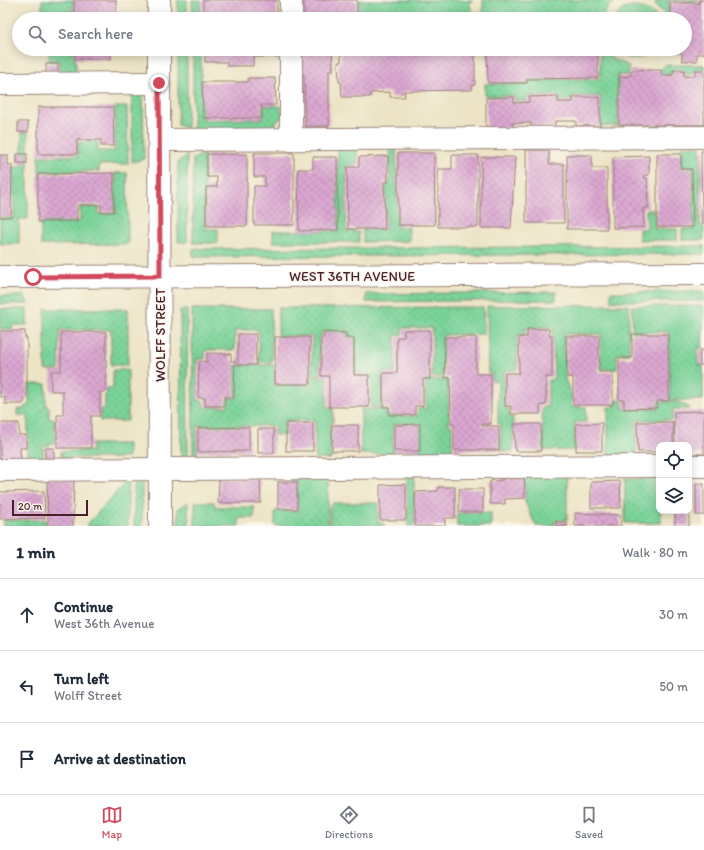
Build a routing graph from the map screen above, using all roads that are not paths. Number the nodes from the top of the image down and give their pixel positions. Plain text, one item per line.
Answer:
1 (159, 0) edge
2 (291, 0) edge
3 (159, 12) edge
4 (291, 12) edge
5 (159, 56) edge
6 (291, 56) edge
7 (159, 83) junction
8 (0, 84) edge
9 (704, 137) edge
10 (160, 140) junction
11 (291, 140) junction
12 (704, 274) edge
13 (160, 276) junction
14 (0, 277) edge
15 (656, 466) edge
16 (692, 466) edge
17 (704, 466) edge
18 (160, 469) junction
19 (0, 470) edge
20 (160, 526) edge

1 - 3 street
2 - 4 street
5 - 7 street, WOLFF STREET
6 - 11 street
7 - 8 street
7 - 10 street, WOLFF STREET
9 - 11 street
10 - 11 street
10 - 13 street, WOLFF STREET
12 - 13 street, WEST 36TH AVENUE
13 - 14 street, WEST 36TH AVENUE
13 - 18 street, WOLFF STREET
15 - 18 street
16 - 17 street
18 - 19 street
18 - 20 street, WOLFF STREET

